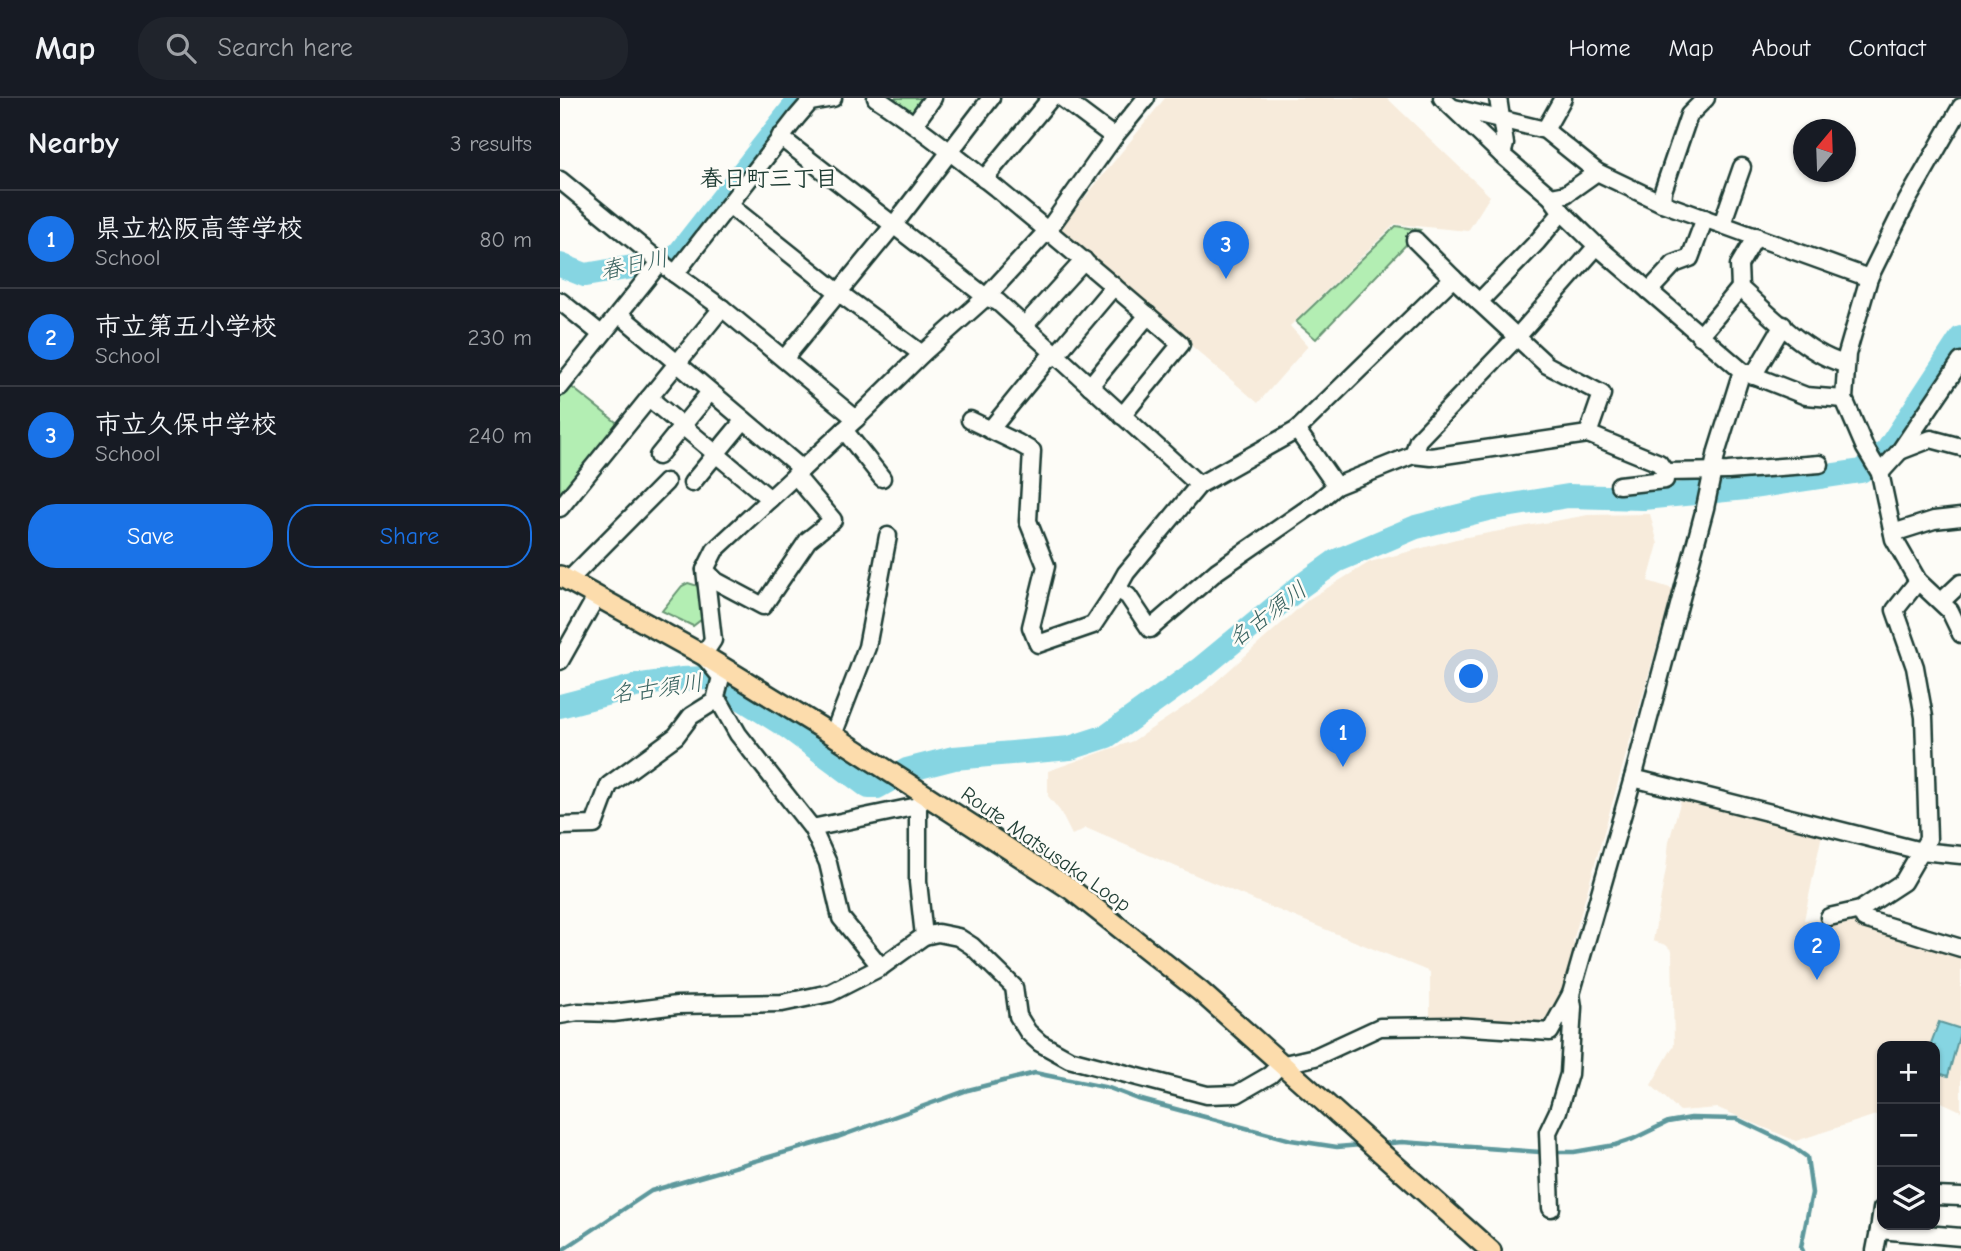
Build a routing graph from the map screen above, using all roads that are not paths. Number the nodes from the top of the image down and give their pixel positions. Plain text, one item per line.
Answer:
1 (833, 98) edge
2 (876, 98) edge
3 (933, 98) edge
4 (991, 98) edge
5 (1061, 98) edge
6 (1146, 98) edge
7 (1498, 98) edge
8 (1563, 98) edge
9 (1706, 98) edge
10 (1446, 103) edge
11 (1959, 115) edge
12 (1500, 118) junction
13 (915, 123) junction
14 (1545, 130) junction
15 (780, 137) junction
16 (1114, 137) junction
17 (950, 151) junction
18 (1502, 155) junction
19 (1742, 167) dead end
20 (1597, 172) junction
21 (984, 179) junction
22 (560, 180) edge
23 (1551, 197) junction
24 (1662, 203) junction
25 (729, 205) junction
26 (1562, 212) junction
27 (1705, 218) junction
28 (1722, 224) junction
29 (893, 226) junction
30 (1048, 230) junction
31 (1756, 236) junction
32 (1416, 240) dead end
33 (1597, 246) junction
34 (1084, 260) junction
35 (661, 261) junction
36 (675, 274) junction
37 (1453, 278) junction
38 (1869, 278) junction
39 (1114, 286) junction
40 (1740, 288) junction
41 (1649, 291) junction
42 (838, 292) junction
43 (986, 297) junction
44 (560, 301) edge
45 (1479, 302) junction
46 (722, 308) junction
47 (619, 314) junction
48 (1147, 315) junction
49 (1024, 326) junction
50 (1783, 326) junction
51 (601, 334) junction
52 (1700, 336) junction
53 (1517, 337) junction
54 (922, 354) junction
55 (1056, 355) junction
56 (784, 359) junction
57 (1961, 361) edge
58 (677, 363) junction
59 (1846, 364) junction
60 (1747, 373) junction
61 (1090, 386) junction
62 (560, 387) edge
63 (710, 392) junction
64 (649, 398) junction
65 (1844, 399) junction
66 (1122, 416) junction
67 (744, 420) junction
68 (970, 421) dead end
69 (850, 425) junction
70 (683, 426) junction
71 (990, 430) junction
72 (1297, 430) junction
73 (1588, 434) junction
74 (1961, 447) edge
75 (1900, 451) junction
76 (718, 455) junction
77 (1413, 455) junction
78 (659, 456) dead end
79 (1820, 464) dead end
80 (1713, 470) junction
81 (799, 472) junction
82 (1665, 472) junction
83 (1880, 473) junction
84 (882, 478) dead end
85 (666, 482) dead end
86 (692, 482) dead end
87 (1199, 485) junction
88 (1619, 485) dead end
89 (1336, 486) junction
90 (770, 499) junction
91 (560, 508) edge
92 (1961, 517) edge
93 (1893, 533) junction
94 (888, 536) dead end
95 (705, 570) junction
96 (564, 579) edge
97 (1918, 581) junction
98 (1961, 583) edge
99 (1117, 589) junction
100 (599, 598) junction
101 (1944, 599) dead end
102 (1961, 634) edge
103 (703, 655) junction
104 (560, 661) edge
105 (715, 701) junction
106 (833, 735) junction
107 (1633, 778) junction
108 (920, 796) junction
109 (560, 826) edge
110 (812, 828) junction
111 (1921, 851) junction
112 (1961, 855) edge
113 (1860, 910) junction
114 (1829, 917) dead end
115 (924, 936) junction
116 (1961, 948) edge
117 (881, 967) junction
118 (1571, 994) junction
119 (560, 1015) edge
120 (1280, 1065) junction
121 (1940, 1196) edge
122 (1961, 1197) edge
123 (1551, 1208) dead end
124 (1879, 1230) joint
125 (1961, 1237) edge
126 (1490, 1251) edge
127 (1875, 1251) edge

1 - 15 street
2 - 13 street
3 - 13 street
4 - 17 street
5 - 16 street
5 - 21 street
6 - 16 street
7 - 12 street
8 - 14 street
9 - 24 street
10 - 12 street
10 - 18 street
11 - 38 street
12 - 14 street
12 - 18 street
13 - 17 street
14 - 20 street
15 - 25 street
15 - 29 street
16 - 30 street
17 - 21 street
17 - 29 street
18 - 23 street
19 - 28 street
20 - 23 street
20 - 24 street
21 - 30 street
22 - 35 street
23 - 26 street
24 - 27 street
25 - 36 street
25 - 42 street
26 - 33 street
26 - 45 street
27 - 28 street
27 - 41 street
28 - 31 street
29 - 42 street
29 - 43 street
30 - 34 street
30 - 43 street
31 - 38 street
31 - 40 street
32 - 37 street
33 - 41 street
33 - 53 street
34 - 39 street
34 - 49 street
35 - 36 street
35 - 47 street
36 - 46 street
37 - 45 street
37 - 72 street
38 - 59 street
39 - 48 street
39 - 55 street
40 - 50 street
40 - 52 street
41 - 52 street
42 - 54 street
42 - 56 street
43 - 49 street
43 - 54 street
44 - 51 street
45 - 53 street
46 - 56 street
46 - 58 street
47 - 51 street
47 - 58 street
48 - 61 street
48 - 66 street
49 - 55 street
50 - 59 street
50 - 60 street
51 - 62 street
52 - 60 street
53 - 73 street
53 - 77 street
54 - 69 street
55 - 61 street
55 - 71 street
56 - 69 street
57 - 75 street
58 - 63 street
58 - 64 street
59 - 65 street
60 - 65 street
60 - 80 street
61 - 66 street
63 - 67 street
63 - 70 street
64 - 70 street
64 - 91 street
65 - 83 street
66 - 87 street
67 - 76 street
67 - 81 street
68 - 71 street
69 - 81 street
69 - 84 street
70 - 76 street
70 - 78 street
71 - 99 street
72 - 87 street
72 - 89 street
73 - 77 street
73 - 82 street
74 - 75 street
75 - 83 street
76 - 86 street
76 - 90 street
77 - 89 street
79 - 80 street
80 - 82 street
80 - 107 street
81 - 90 street
81 - 95 street
82 - 88 street
83 - 93 street
85 - 96 street
87 - 99 street
89 - 99 street
90 - 95 street
92 - 93 street
93 - 97 street
94 - 106 street
95 - 103 street
96 - 100 main road, Route Matsusaka Loop
97 - 102 street
97 - 111 street
98 - 101 street
100 - 103 main road, Route Matsusaka Loop
100 - 104 street
103 - 105 street
103 - 106 main road, Route Matsusaka Loop
105 - 109 street
105 - 110 street
106 - 108 main road, Route Matsusaka Loop
107 - 111 street
107 - 118 street
108 - 110 street
108 - 115 street
108 - 120 main road, Route Matsusaka Loop
110 - 117 street
111 - 112 street
111 - 113 street
113 - 114 street
113 - 116 street
115 - 117 street
115 - 120 street
117 - 119 street
118 - 120 street
118 - 123 street
120 - 126 main road, Route Matsusaka Loop
121 - 122 street
124 - 125 street
124 - 127 street

